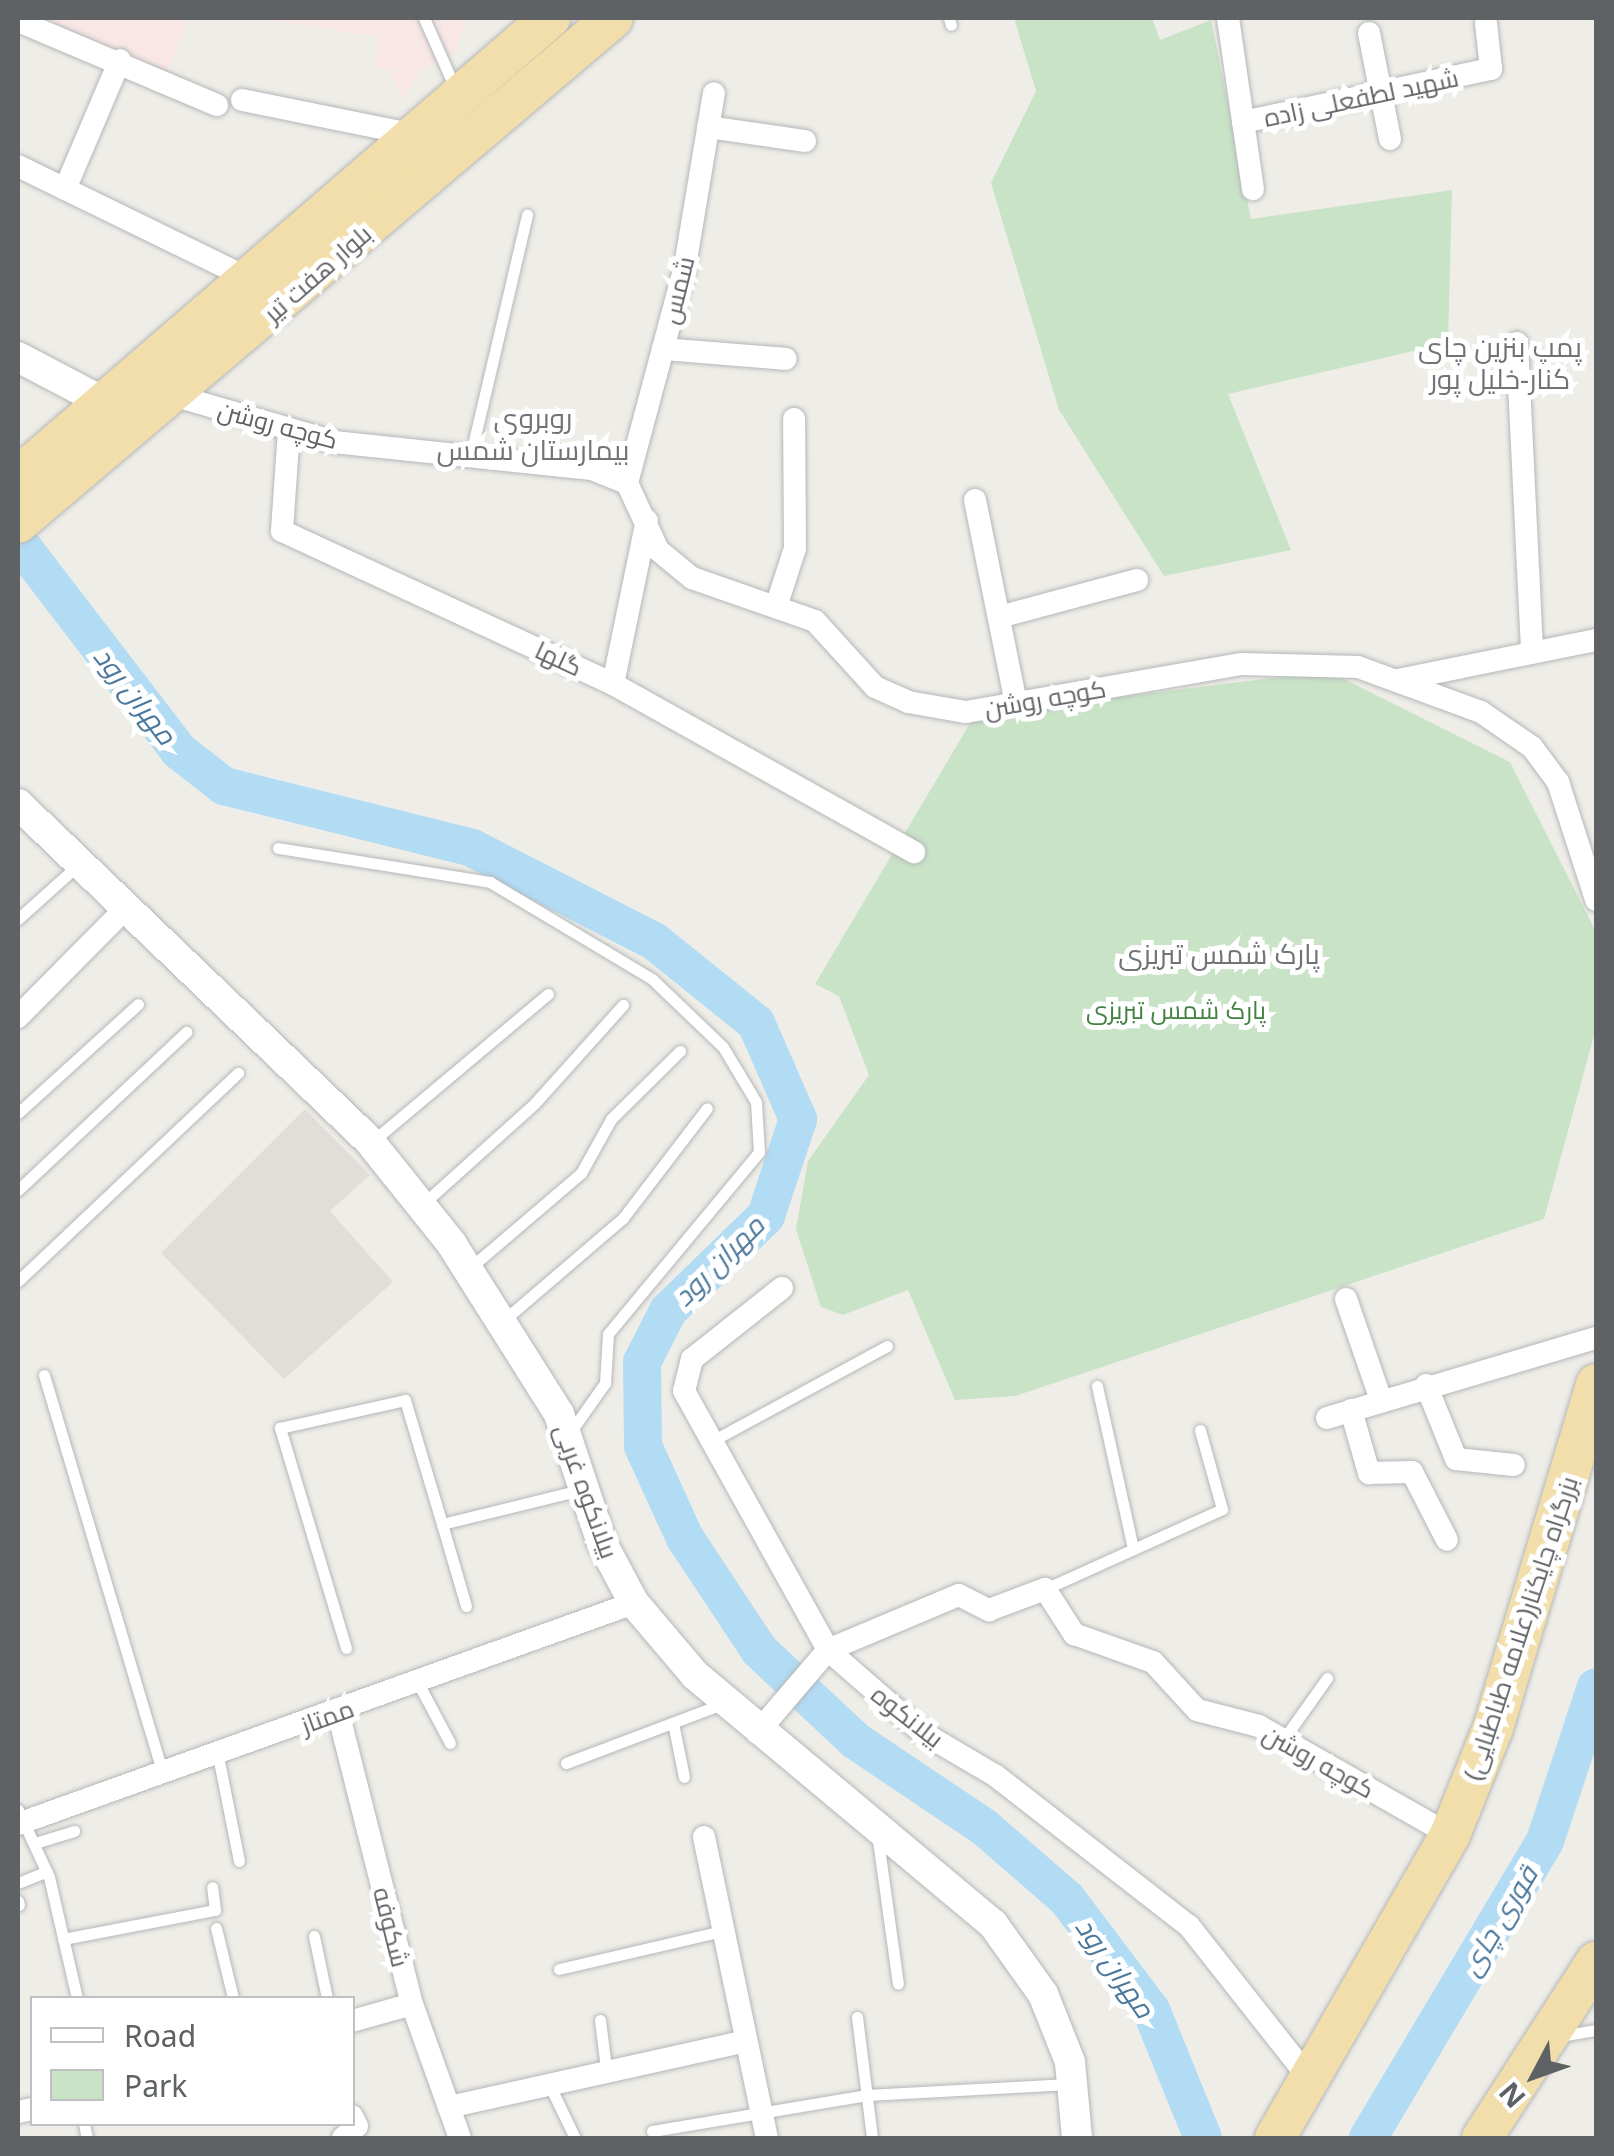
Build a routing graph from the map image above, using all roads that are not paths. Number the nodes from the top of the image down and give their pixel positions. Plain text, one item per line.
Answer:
1 (424, 18) edge
2 (550, 18) edge
3 (612, 18) edge
4 (1228, 18) edge
5 (18, 20) edge
6 (1486, 23) dead end
7 (1369, 33) dead end
8 (120, 60) junction
9 (714, 93) dead end
10 (1379, 94) junction
11 (458, 97) junction
12 (242, 100) dead end
13 (217, 105) dead end
14 (1243, 122) junction
15 (708, 127) junction
16 (416, 135) junction
17 (1390, 139) dead end
18 (805, 141) dead end
19 (18, 166) edge
20 (66, 189) junction
21 (1253, 189) dead end
22 (527, 215) dead end
23 (250, 280) junction
24 (1516, 343) dead end
25 (663, 348) junction
26 (18, 357) edge
27 (786, 359) dead end
28 (176, 396) junction
29 (107, 404) junction
30 (794, 419) dead end
31 (289, 430) junction
32 (470, 458) junction
33 (627, 483) junction
34 (24, 495) edge
35 (975, 500) dead end
36 (648, 514) junction
37 (1138, 580) dead end
38 (776, 608) junction
39 (999, 617) junction
40 (1596, 640) edge
41 (1532, 653) junction
42 (1395, 681) junction
43 (613, 684) junction
44 (1016, 703) junction
45 (18, 804) edge
46 (278, 848) dead end
47 (914, 852) dead end
48 (78, 865) junction
49 (1596, 900) edge
50 (124, 910) junction
51 (18, 918) edge
52 (548, 994) dead end
53 (138, 1004) dead end
54 (623, 1005) dead end
55 (18, 1018) edge
56 (186, 1032) dead end
57 (680, 1051) dead end
58 (238, 1073) dead end
59 (707, 1108) dead end
60 (18, 1113) edge
61 (371, 1143) junction
62 (18, 1190) edge
63 (421, 1206) junction
64 (468, 1270) junction
65 (18, 1281) edge
66 (782, 1288) dead end
67 (1346, 1299) dead end
68 (501, 1322) junction
69 (1596, 1338) edge
70 (887, 1346) dead end
71 (44, 1375) dead end
72 (1596, 1384) edge
73 (1426, 1385) junction
74 (1096, 1386) dead end
75 (1381, 1400) junction
76 (1351, 1410) junction
77 (1327, 1418) dead end
78 (1200, 1430) dead end
79 (567, 1438) junction
80 (712, 1440) junction
81 (1514, 1464) dead end
82 (584, 1489) junction
83 (442, 1524) junction
84 (1447, 1540) dead end
85 (1133, 1549) junction
86 (1045, 1589) junction
87 (634, 1603) junction
88 (466, 1606) dead end
89 (346, 1648) dead end
90 (828, 1650) junction
91 (1327, 1678) dead end
92 (418, 1682) junction
93 (726, 1703) junction
94 (338, 1712) junction
95 (673, 1723) junction
96 (757, 1732) junction
97 (1283, 1740) junction
98 (450, 1743) dead end
99 (218, 1756) junction
100 (566, 1763) dead end
101 (163, 1775) junction
102 (684, 1776) dead end
103 (20, 1818) edge
104 (875, 1824) junction
105 (74, 1831) dead end
106 (1450, 1835) junction
107 (704, 1837) dead end
108 (35, 1843) junction
109 (240, 1861) dead end
110 (46, 1872) junction
111 (18, 1883) edge
112 (212, 1887) dead end
113 (216, 1928) dead end
114 (722, 1931) junction
115 (314, 1936) dead end
116 (64, 1939) junction
117 (1596, 1962) edge
118 (559, 1968) dead end
119 (898, 1984) dead end
120 (77, 1996) edge
121 (233, 1996) edge
122 (327, 1996) edge
123 (412, 2004) junction
124 (857, 2017) dead end
125 (355, 2020) edge
126 (600, 2020) dead end
127 (1596, 2030) edge
128 (1547, 2038) junction
129 (746, 2041) junction
130 (606, 2068) junction
131 (1310, 2079) junction
132 (548, 2082) junction
133 (1072, 2084) junction
134 (867, 2095) junction
135 (449, 2107) junction
136 (761, 2110) junction
137 (652, 2131) dead end
138 (1278, 2133) edge
139 (460, 2138) edge
140 (575, 2138) edge
141 (768, 2138) edge
142 (872, 2138) edge
143 (1077, 2138) edge
144 (1482, 2138) edge

1 - 11 lane
2 - 11 highway, بلوار هفت تیر
3 - 28 highway, بلوار هفت تیر
4 - 14 street
5 - 8 street
6 - 10 street, شهید لطفعلی زاده
7 - 10 street
8 - 13 street
8 - 20 street
9 - 15 street, شمس
10 - 14 street, شهید لطفعلی زاده
10 - 17 street
11 - 16 highway, بلوار هفت تیر
12 - 16 street
14 - 21 street
15 - 18 street
15 - 25 street, شمس
16 - 23 highway, بلوار هفت تیر
19 - 20 street
20 - 23 street
22 - 32 lane
23 - 29 highway, بلوار هفت تیر
24 - 41 street
25 - 27 street
25 - 33 street, شمس
26 - 29 street
28 - 31 street, کوچه روشن
28 - 34 highway, بلوار هفت تیر
29 - 34 highway, بلوار هفت تیر
30 - 38 street
31 - 32 street, کوچه روشن
31 - 43 street, گلها
32 - 33 street, کوچه روشن
33 - 36 street, کوچه روشن
35 - 39 street
36 - 38 street, کوچه روشن
36 - 43 street
37 - 39 street
38 - 44 street, کوچه روشن
39 - 44 street
40 - 41 street
41 - 42 street
42 - 44 street, کوچه روشن
42 - 49 street, کوچه روشن
43 - 47 street, گلها
45 - 48 street, بیلانکوه غربی
46 - 79 lane
48 - 50 street, بیلانکوه غربی
48 - 51 lane
50 - 55 street
50 - 61 street, بیلانکوه غربی
52 - 61 lane
53 - 60 lane
54 - 63 lane
56 - 62 lane
57 - 64 lane
58 - 65 lane
59 - 68 lane
61 - 63 street, بیلانکوه غربی
63 - 64 street, بیلانکوه غربی
64 - 68 street, بیلانکوه غربی
66 - 80 street, بیلانکوه
67 - 75 street
68 - 79 street, بیلانکوه غربی
69 - 73 street
70 - 80 lane
71 - 101 lane
72 - 106 highway, بزرگراه چایکنار(علامه طباطبایی)
73 - 75 street
73 - 81 street
74 - 85 lane
75 - 76 street
76 - 77 street
76 - 84 street
78 - 85 lane
79 - 82 street, بیلانکوه غربی
80 - 90 street, بیلانکوه
82 - 83 lane
82 - 87 street, بیلانکوه غربی
83 - 88 lane
83 - 89 lane
85 - 86 lane
86 - 90 street
86 - 97 street, کوچه روشن
87 - 92 street, ممتاز
87 - 93 street, بیلانکوه غربی
90 - 96 street
90 - 131 street, بیلانکوه
91 - 97 lane
92 - 94 street, ممتاز
92 - 98 lane
93 - 95 lane
93 - 96 street, بیلانکوه غربی
94 - 99 street, ممتاز
94 - 123 street, شکوفه
95 - 100 lane
95 - 102 lane
96 - 104 street, بیلانکوه غربی
97 - 106 street, کوچه روشن
99 - 101 street, ممتاز
99 - 109 lane
101 - 103 street, ممتاز
103 - 108 lane
104 - 119 lane
104 - 133 street, بیلانکوه غربی
105 - 108 lane
106 - 131 highway, بزرگراه چایکنار(علامه طباطبایی)
107 - 114 street
108 - 110 lane
110 - 111 lane
110 - 116 lane
112 - 116 lane
113 - 121 lane
114 - 118 lane
114 - 129 street
115 - 122 lane
116 - 120 lane
117 - 128 highway
123 - 125 street
123 - 135 street, شکوفه
124 - 134 lane
126 - 130 lane
127 - 128 lane
128 - 144 highway
129 - 130 street
129 - 136 street
130 - 132 street
131 - 138 highway, بزرگراه چایکنار(علامه طباطبایی)
132 - 135 street
132 - 140 lane
133 - 134 lane
133 - 143 street, بیلانکوه غربی
134 - 136 lane
134 - 142 lane
135 - 139 street, شکوفه
136 - 137 lane
136 - 141 street

